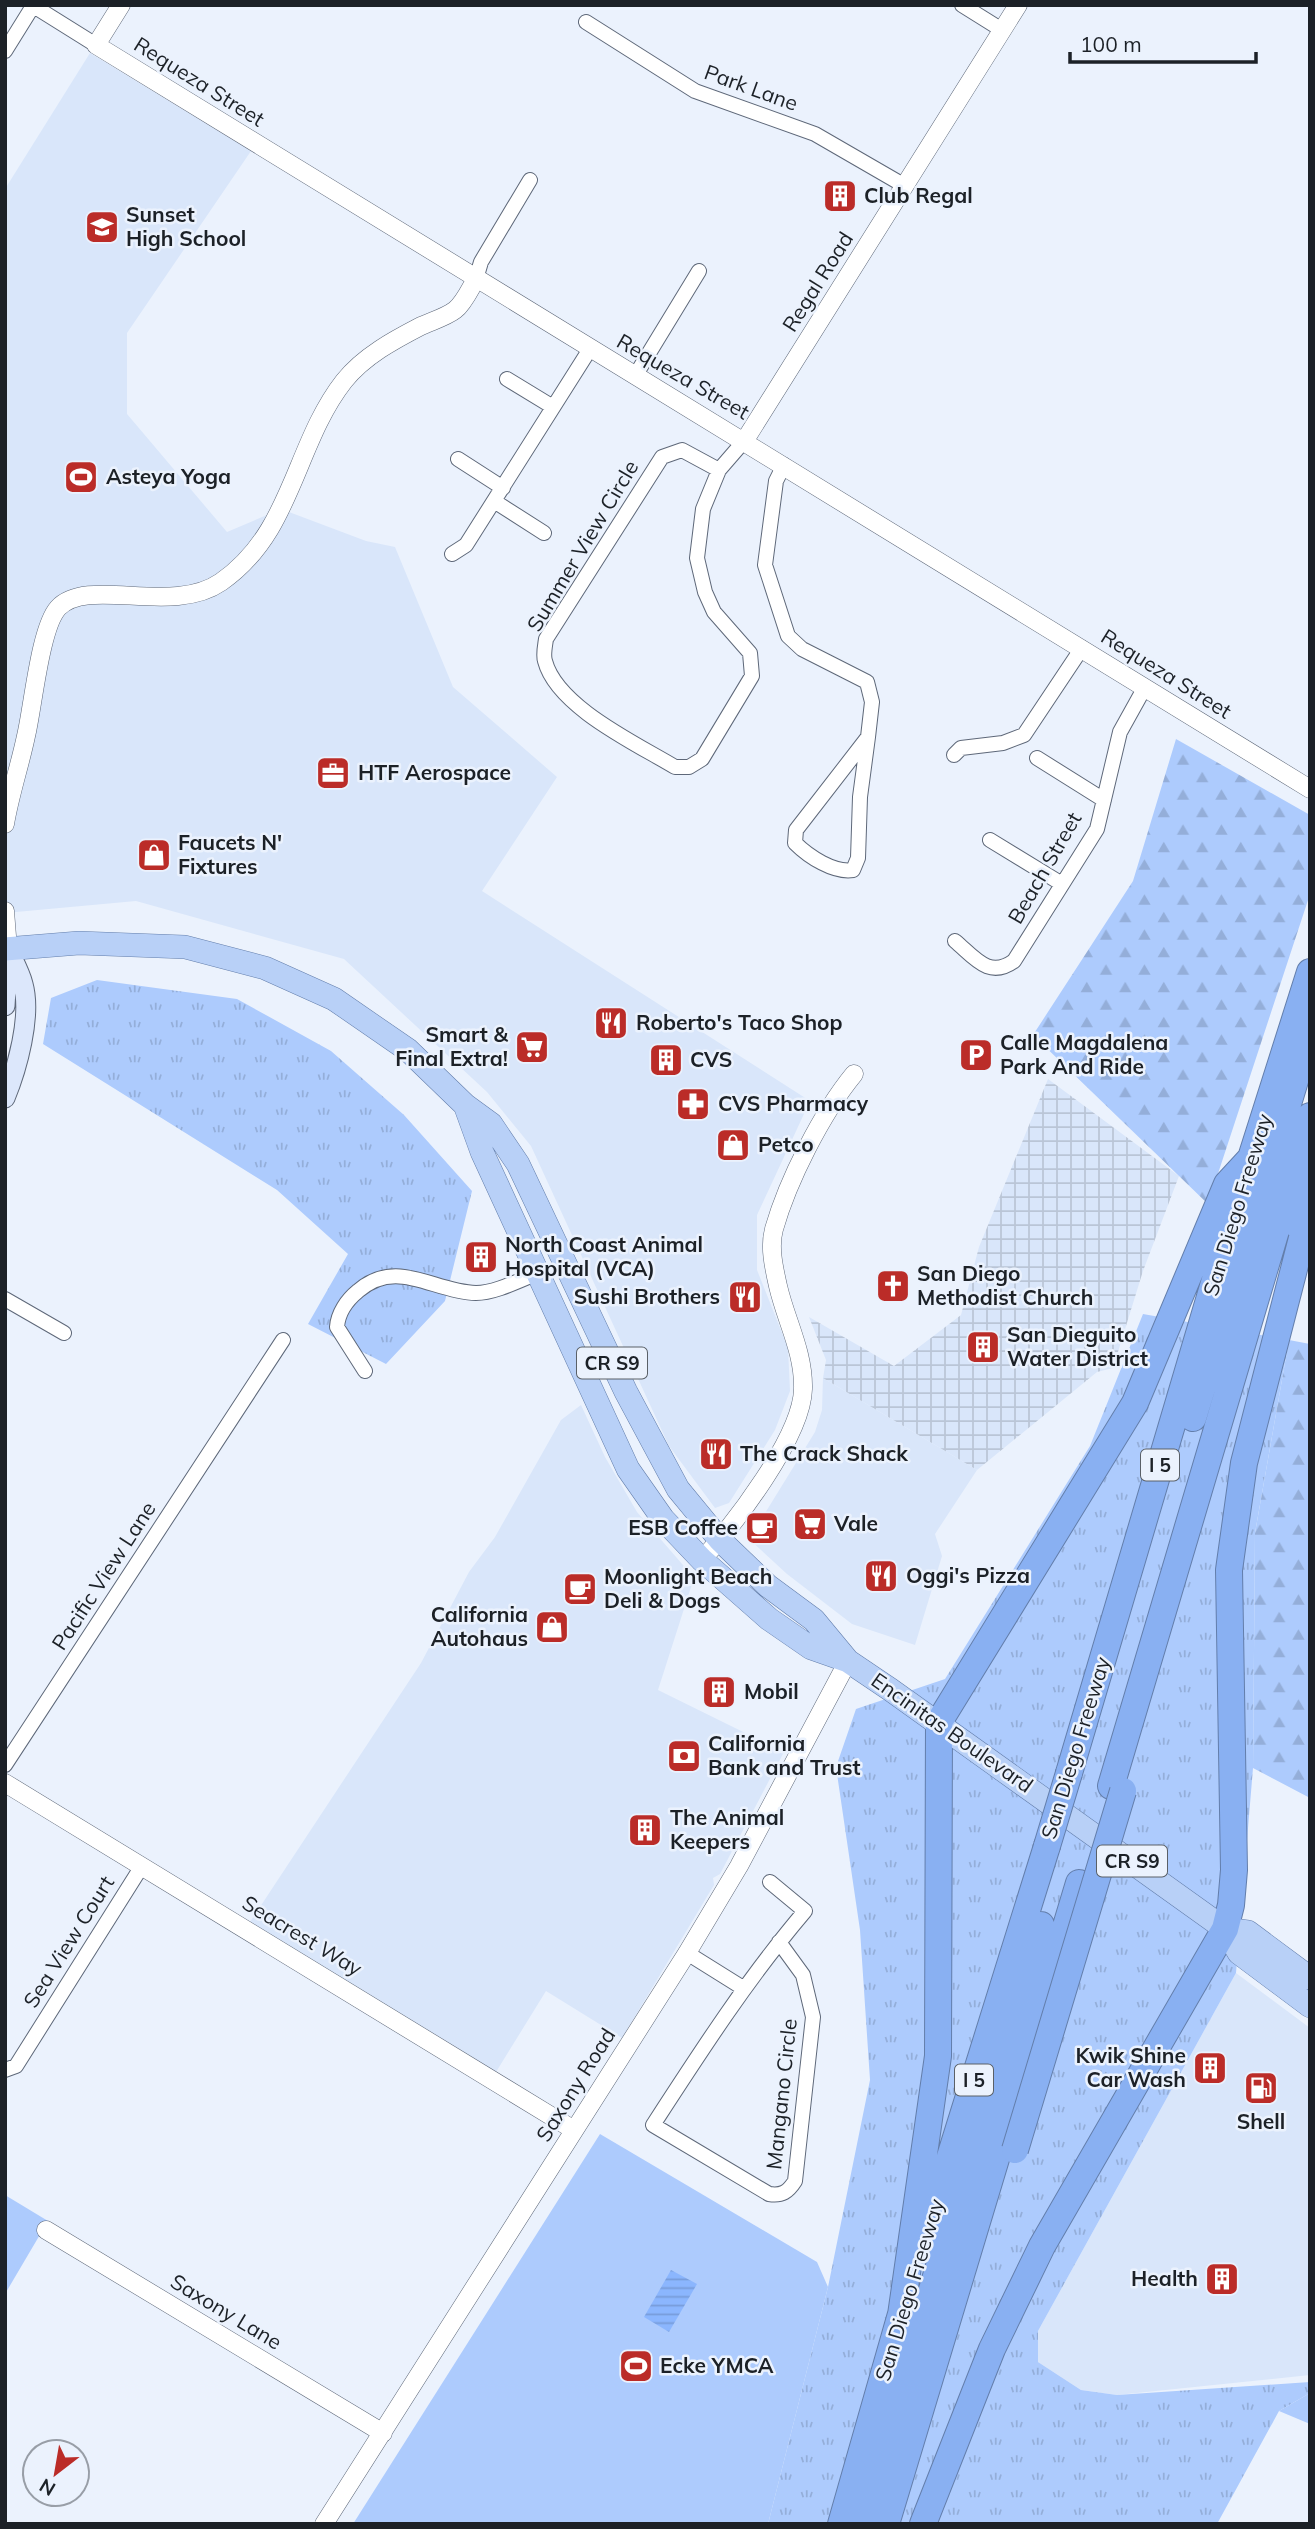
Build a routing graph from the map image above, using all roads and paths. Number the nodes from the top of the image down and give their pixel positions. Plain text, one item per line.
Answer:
1 (121, 5) edge
2 (962, 5) edge
3 (1018, 5) edge
4 (33, 6) edge
5 (586, 22) dead end
6 (1002, 30) junction
7 (96, 45) junction
8 (5, 51) edge
9 (530, 180) dead end
10 (905, 186) junction
11 (699, 271) dead end
12 (476, 279) junction
13 (590, 349) junction
14 (635, 376) junction
15 (507, 379) dead end
16 (553, 408) junction
17 (745, 440) junction
18 (458, 458) dead end
19 (784, 465) junction
20 (719, 470) junction
21 (503, 488) junction
22 (494, 501) junction
23 (544, 533) dead end
24 (453, 554) dead end
25 (1082, 648) junction
26 (1146, 687) junction
27 (868, 737) junction
28 (954, 755) dead end
29 (1037, 758) dead end
30 (1310, 789) edge
31 (1104, 800) junction
32 (5, 824) edge
33 (989, 840) dead end
34 (1062, 884) junction
35 (5, 912) edge
36 (955, 941) dead end
37 (7, 949) edge
38 (1310, 972) edge
39 (5, 1006) edge
40 (1310, 1031) edge
41 (854, 1074) dead end
42 (5, 1098) edge
43 (465, 1105) junction
44 (1310, 1116) edge
45 (1251, 1158) junction
46 (1310, 1178) edge
47 (1310, 1207) edge
48 (538, 1273) junction
49 (5, 1298) edge
50 (64, 1334) dead end
51 (284, 1340) dead end
52 (365, 1371) dead end
53 (720, 1540) junction
54 (702, 1560) junction
55 (848, 1661) junction
56 (939, 1723) junction
57 (5, 1765) edge
58 (1077, 1778) junction
59 (5, 1783) edge
60 (1117, 1789) junction
61 (1055, 1851) junction
62 (142, 1866) junction
63 (771, 1882) dead end
64 (1225, 1929) junction
65 (779, 1942) junction
66 (687, 1953) junction
67 (1310, 1978) edge
68 (743, 1988) junction
69 (1310, 2006) edge
70 (5, 2070) edge
71 (574, 2130) junction
72 (46, 2230) dead end
73 (901, 2315) junction
74 (383, 2433) junction
75 (324, 2524) edge
76 (841, 2524) edge
77 (862, 2524) edge
78 (886, 2524) edge
79 (902, 2524) edge
80 (923, 2524) edge

1 - 7 street
2 - 6 street
3 - 6 street, Regal Road
4 - 7 street, Requeza Street
4 - 8 street
5 - 10 street, Park Lane
6 - 10 street, Regal Road
7 - 12 street, Requeza Street
9 - 12 street
10 - 17 street, Regal Road
11 - 14 street
12 - 13 street, Requeza Street
12 - 32 street
13 - 14 street, Requeza Street
13 - 16 street
14 - 17 street, Requeza Street
15 - 16 street
16 - 21 street
17 - 19 street, Requeza Street
17 - 20 street, Summer View Circle
18 - 21 street
19 - 25 street, Requeza Street
19 - 27 street
20 - 20 street, Summer View Circle
21 - 22 street
22 - 23 street
22 - 24 street
25 - 26 street, Requeza Street
25 - 28 street
26 - 30 street, Requeza Street
26 - 31 street, Beach Street
27 - 27 street
29 - 31 street
31 - 34 street, Beach Street
33 - 34 street
34 - 36 street, Beach Street
35 - 37 street
37 - 39 main road
37 - 42 main road
37 - 43 main road, Encinitas Boulevard / CR S9
38 - 45 highway, San Diego Freeway / I 5
40 - 58 highway
41 - 53 street
43 - 48 main road, Encinitas Boulevard / CR S9
43 - 53 main road, Encinitas Boulevard / CR S9
44 - 60 highway
45 - 56 highway
45 - 58 highway, San Diego Freeway / I 5
46 - 60 highway
47 - 64 highway
48 - 52 street
48 - 54 main road, Encinitas Boulevard / CR S9
49 - 50 street
51 - 57 street, Pacific View Lane
53 - 54 street
53 - 55 main road, Encinitas Boulevard / CR S9
54 - 55 main road, Encinitas Boulevard / CR S9
55 - 56 main road, Encinitas Boulevard / CR S9
55 - 66 street, Saxony Road
56 - 64 main road, Encinitas Boulevard / CR S9
56 - 73 highway
58 - 61 highway, San Diego Freeway / I 5, bridge
59 - 62 street, Seacrest Way
60 - 78 highway
60 - 79 highway, bridge
61 - 73 highway, San Diego Freeway / I 5
61 - 77 highway
62 - 70 street, Sea View Court
62 - 71 street, Seacrest Way
63 - 65 street, Mangano Circle
64 - 67 main road, Encinitas Boulevard / CR S9
64 - 69 main road, Encinitas Boulevard / CR S9
64 - 80 highway
65 - 68 street, Mangano Circle
65 - 68 street, Mangano Circle
66 - 68 street
66 - 71 street, Saxony Road
71 - 74 street, Saxony Road
72 - 74 street, Saxony Lane
73 - 76 highway, San Diego Freeway / I 5
74 - 75 street, Saxony Road

